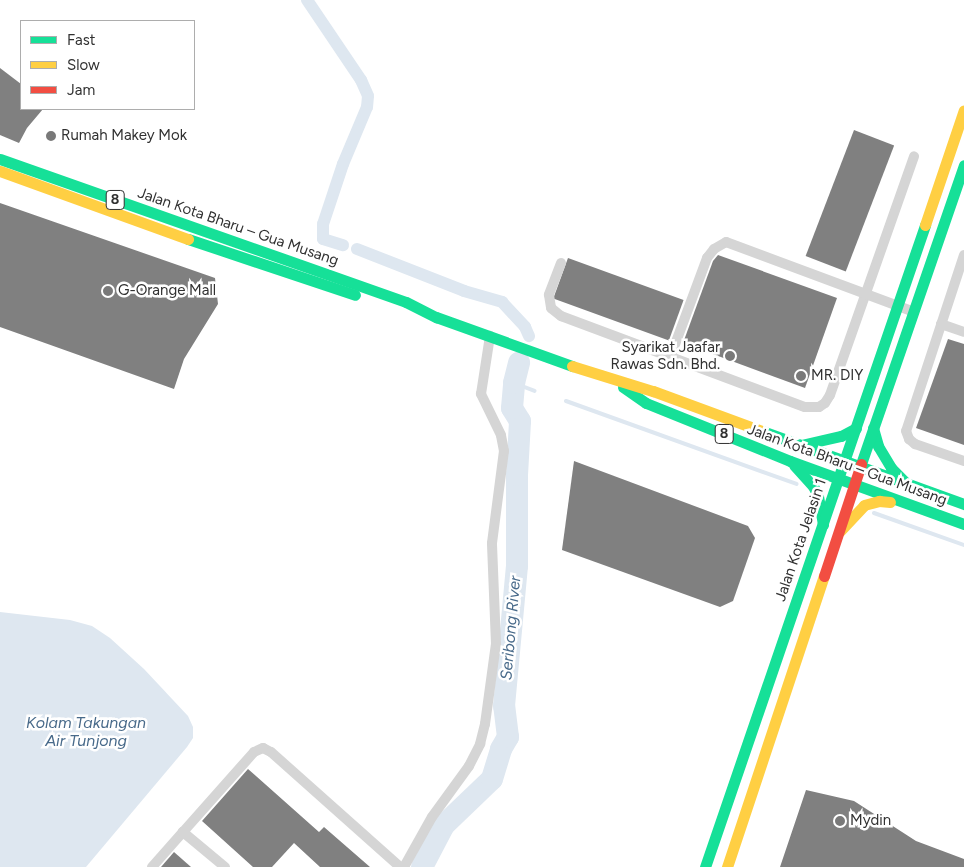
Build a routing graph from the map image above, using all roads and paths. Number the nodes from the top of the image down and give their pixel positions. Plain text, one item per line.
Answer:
1 (964, 110) edge
2 (914, 156) dead end
3 (0, 159) edge
4 (964, 165) edge
5 (0, 171) edge
6 (964, 254) edge
7 (561, 263) dead end
8 (865, 294) junction
9 (896, 305) junction
10 (912, 311) junction
11 (436, 317) junction
12 (941, 324) junction
13 (964, 332) edge
14 (490, 336) junction
15 (670, 358) junction
16 (613, 380) junction
17 (856, 428) junction
18 (873, 428) junction
19 (797, 445) junction
20 (790, 461) junction
21 (964, 461) edge
22 (844, 462) junction
23 (861, 468) junction
24 (838, 480) junction
25 (855, 486) junction
26 (908, 486) junction
27 (902, 503) junction
28 (964, 504) edge
29 (964, 524) edge
30 (823, 525) junction
31 (840, 531) junction
32 (183, 832) junction
33 (152, 867) edge
34 (225, 867) edge
35 (402, 867) edge
36 (705, 867) edge
37 (727, 867) edge

1 - 9 main road, Jalan Kota Jelasin 1
2 - 8 street
3 - 11 main road, Jalan Kota Bharu – Gua Musang / 8
4 - 10 main road
5 - 11 main road, Jalan Kota Bharu – Gua Musang / 8
6 - 12 street
7 - 15 street
8 - 9 street
8 - 15 street
8 - 15 street
9 - 10 street
9 - 17 main road, Jalan Kota Jelasin 1
10 - 18 main road
11 - 14 main road, Jalan Kota Bharu – Gua Musang / 8
12 - 13 street
12 - 21 street
14 - 16 main road, Jalan Kota Bharu – Gua Musang / 8
14 - 35 street
16 - 19 main road, Jalan Kota Bharu – Gua Musang / 8
16 - 20 main road, Jalan Kota Bharu – Gua Musang / 8
17 - 19 main road
17 - 22 main road, Jalan Kota Jelasin 1
18 - 23 main road
18 - 26 main road
19 - 22 main road, Jalan Kota Bharu – Gua Musang / 8
20 - 24 main road, Jalan Kota Bharu – Gua Musang / 8
20 - 30 main road
22 - 23 main road, Jalan Kota Bharu – Gua Musang / 8
22 - 24 main road, Jalan Kota Jelasin 1
23 - 25 main road
23 - 26 main road, Jalan Kota Bharu – Gua Musang / 8
24 - 25 main road, Jalan Kota Bharu – Gua Musang / 8
24 - 30 main road, Jalan Kota Jelasin 1
25 - 27 main road, Jalan Kota Bharu – Gua Musang / 8
25 - 31 main road
26 - 28 main road, Jalan Kota Bharu – Gua Musang / 8
27 - 29 main road, Jalan Kota Bharu – Gua Musang / 8
27 - 31 main road
30 - 36 main road, Jalan Kota Jelasin 1
31 - 37 main road
32 - 33 street
32 - 34 street
32 - 35 street

